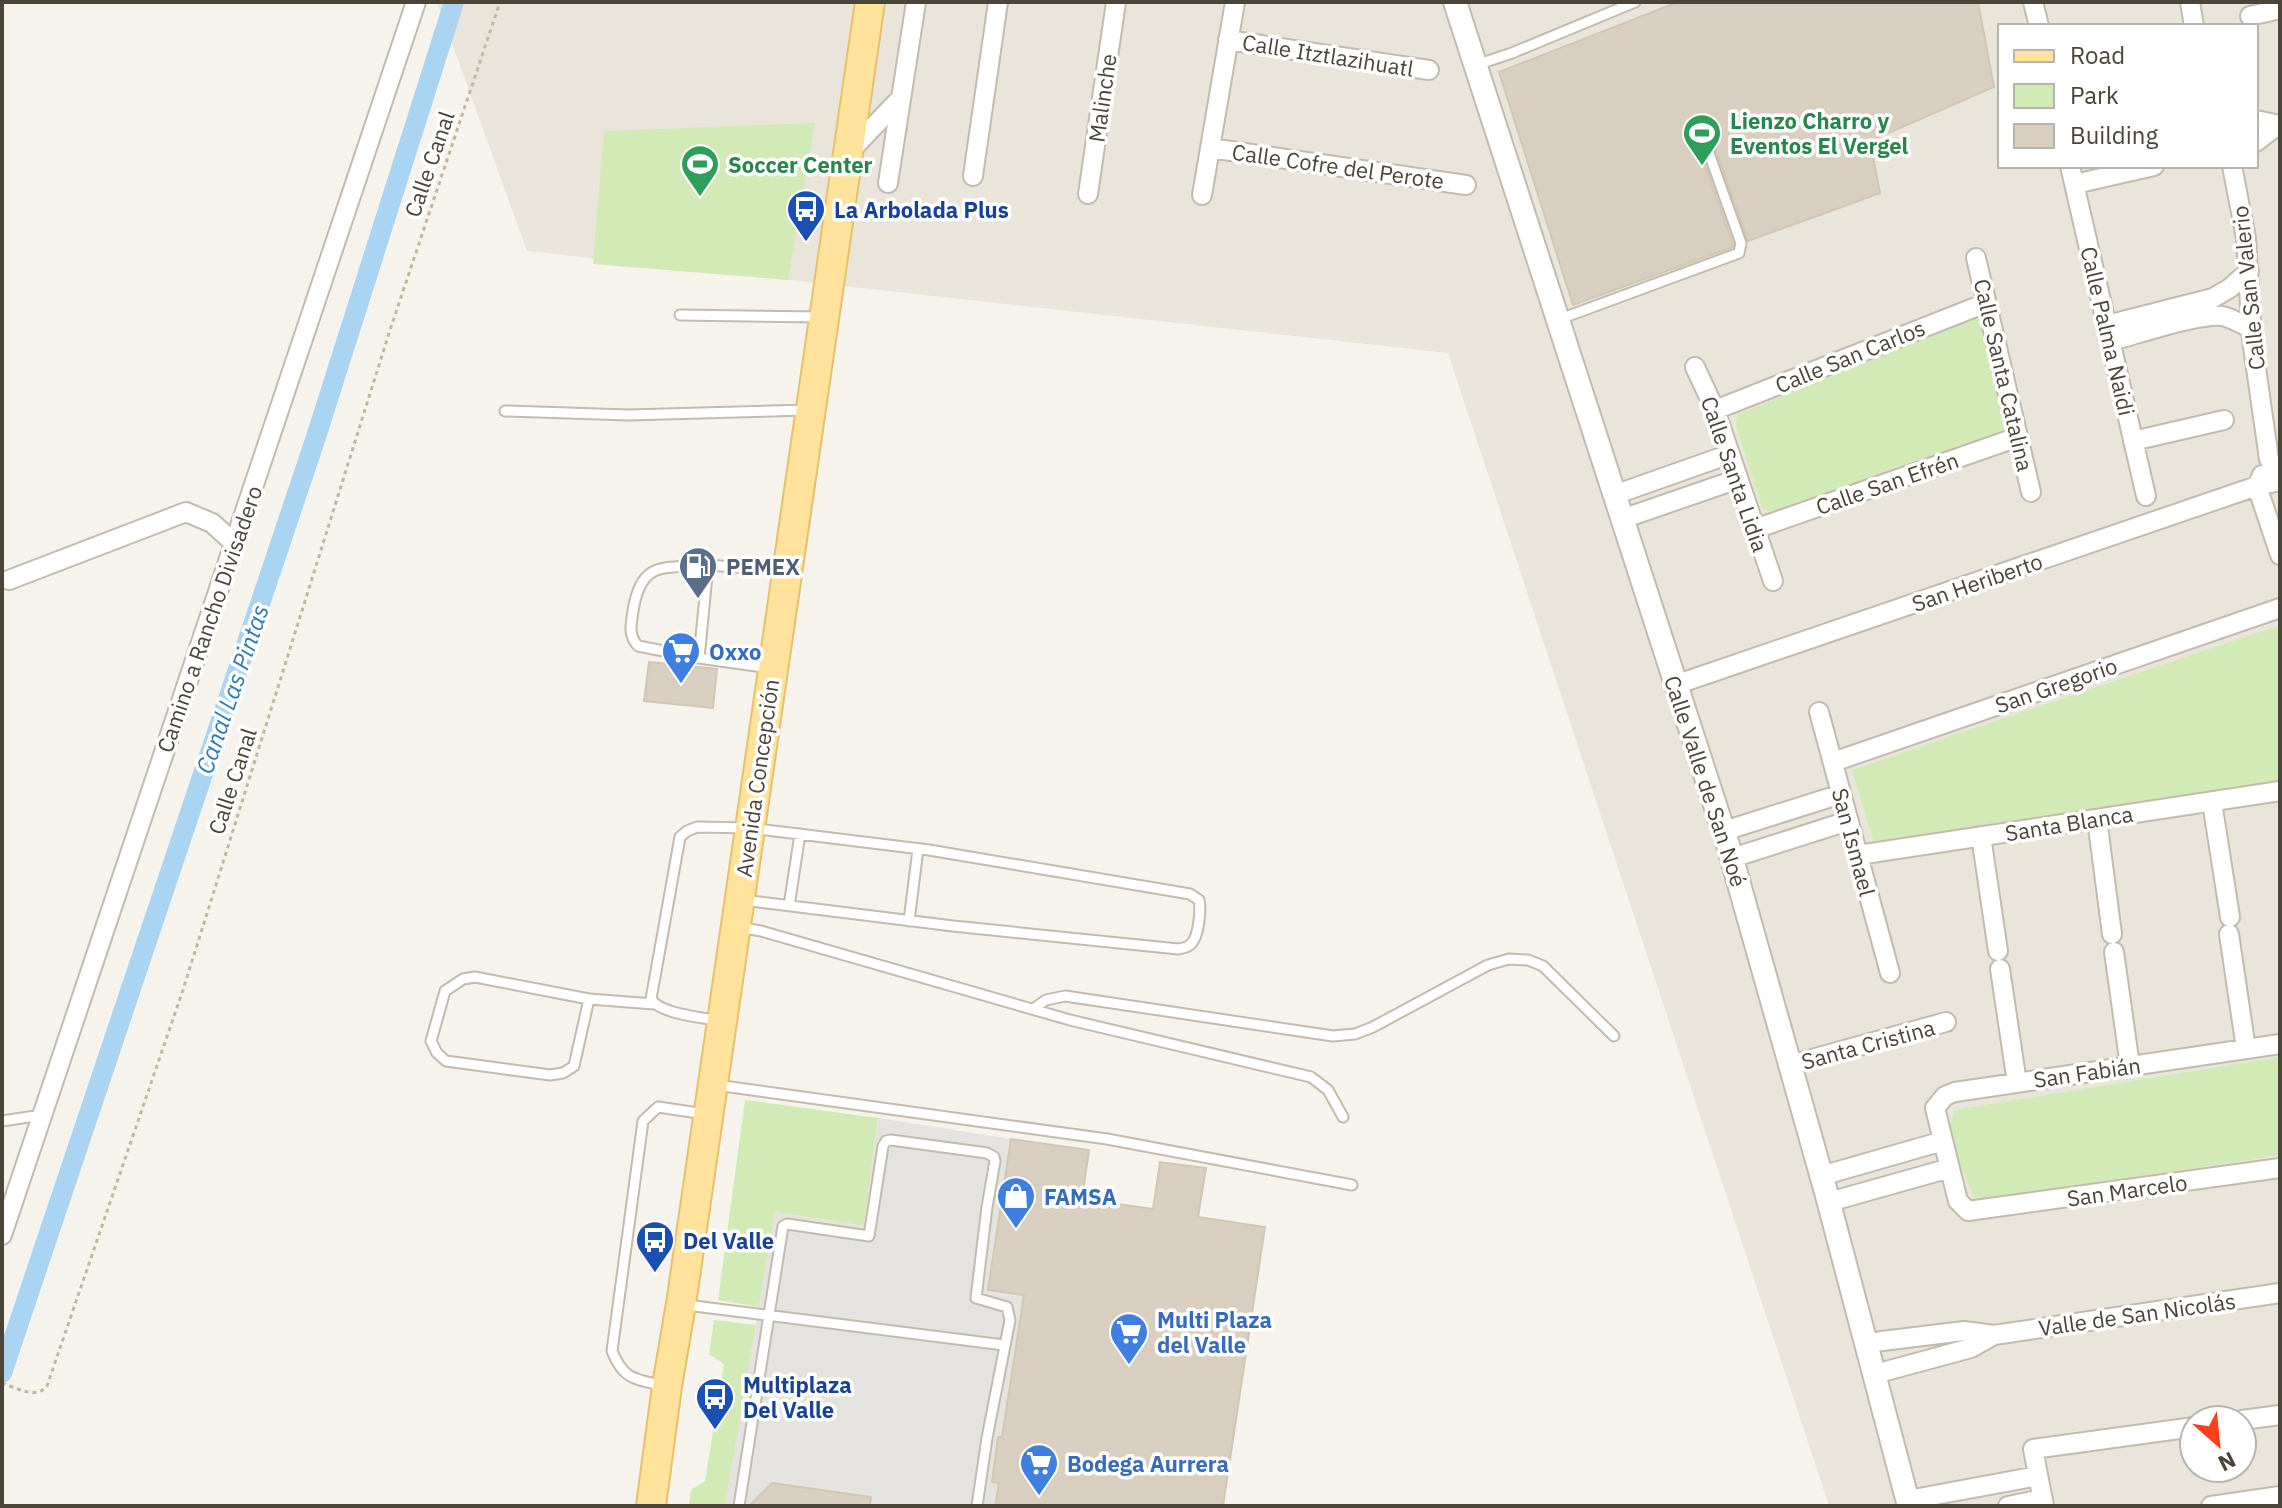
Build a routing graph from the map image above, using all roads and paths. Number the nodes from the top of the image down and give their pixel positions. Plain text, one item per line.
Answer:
1 (416, 2) edge
2 (500, 2) edge
3 (870, 2) edge
4 (916, 2) edge
5 (998, 2) edge
6 (1116, 2) edge
7 (1235, 2) edge
8 (1455, 2) edge
9 (1635, 2) edge
10 (2033, 2) edge
11 (2190, 2) edge
12 (2280, 9) edge
13 (2250, 16) dead end
14 (2038, 24) edge
15 (2194, 24) edge
16 (1228, 40) junction
17 (1476, 65) junction
18 (1429, 70) dead end
19 (901, 98) junction
20 (2258, 120) edge
21 (2279, 125) edge
22 (1701, 131) dead end
23 (2258, 141) edge
24 (1210, 148) junction
25 (848, 153) junction
26 (2136, 168) edge
27 (2232, 168) edge
28 (2072, 175) edge
29 (973, 176) dead end
30 (888, 183) dead end
31 (1466, 185) dead end
32 (1088, 194) dead end
33 (1202, 195) dead end
34 (1976, 258) dead end
35 (2249, 271) junction
36 (1986, 303) junction
37 (2197, 311) junction
38 (680, 315) dead end
39 (824, 317) junction
40 (1557, 320) junction
41 (2251, 329) junction
42 (2108, 333) junction
43 (1695, 367) dead end
44 (810, 410) junction
45 (1715, 410) junction
46 (505, 411) dead end
47 (2224, 420) dead end
48 (2018, 437) junction
49 (2133, 441) junction
50 (1730, 454) junction
51 (2275, 466) edge
52 (1738, 479) junction
53 (2280, 481) edge
54 (2257, 486) junction
55 (2031, 492) dead end
56 (1614, 495) junction
57 (2146, 496) dead end
58 (1622, 519) junction
59 (1755, 529) junction
60 (234, 543) junction
61 (2280, 555) edge
62 (708, 565) junction
63 (787, 572) junction
64 (9, 580) dead end
65 (1773, 581) dead end
66 (2280, 608) edge
67 (699, 658) junction
68 (773, 669) junction
69 (1675, 685) junction
70 (1819, 712) dead end
71 (1833, 762) junction
72 (2280, 791) edge
73 (1841, 794) junction
74 (2212, 802) junction
75 (2097, 819) junction
76 (1848, 821) junction
77 (750, 828) junction
78 (1724, 831) junction
79 (800, 834) junction
80 (1981, 836) junction
81 (918, 849) junction
82 (1858, 855) junction
83 (1732, 858) junction
84 (789, 906) junction
85 (738, 913) junction
86 (909, 921) junction
87 (1890, 973) dead end
88 (589, 999) junction
89 (654, 1004) junction
90 (1033, 1009) junction
91 (722, 1022) junction
92 (1946, 1022) dead end
93 (1614, 1036) dead end
94 (2280, 1044) edge
95 (2246, 1049) junction
96 (1790, 1065) junction
97 (2130, 1066) junction
98 (2017, 1083) junction
99 (713, 1084) junction
100 (42, 1115) junction
101 (708, 1115) junction
102 (1343, 1117) dead end
103 (2, 1121) edge
104 (1943, 1141) junction
105 (1950, 1168) junction
106 (2280, 1168) edge
107 (1821, 1176) junction
108 (1352, 1185) dead end
109 (1829, 1202) junction
110 (1974, 1211) joint
111 (2, 1235) edge
112 (2280, 1293) edge
113 (681, 1304) junction
114 (769, 1315) junction
115 (1994, 1335) junction
116 (1866, 1343) junction
117 (1004, 1345) junction
118 (1875, 1374) junction
119 (2, 1383) edge
120 (667, 1386) junction
121 (2280, 1415) edge
122 (2258, 1418) edge
123 (2178, 1429) edge
124 (2038, 1476) junction
125 (2280, 1496) edge
126 (1908, 1503) edge
127 (2043, 1503) edge
128 (651, 1506) edge
129 (739, 1506) edge
130 (977, 1506) edge
131 (2008, 1506) edge
132 (2211, 1506) edge

1 - 60 street, Camino a Rancho Divisadero
2 - 119 path, Calle Canal
3 - 25 main road, Avenida Concepción
4 - 19 street
5 - 29 street
6 - 32 street, Malinche
7 - 16 street
8 - 17 street, Calle Valle de San Noé
9 - 17 lane
10 - 14 street
11 - 15 street
12 - 13 street
16 - 18 street, Calle Itztlazihuatl
16 - 24 street
17 - 40 street, Calle Valle de San Noé
19 - 25 street
19 - 30 street
20 - 21 street
21 - 23 street
22 - 40 lane
24 - 31 street, Calle Cofre del Perote
24 - 33 street
25 - 39 main road, Avenida Concepción
26 - 28 street
27 - 35 street, Calle San Valerio
28 - 42 street, Calle Palma Naidi
34 - 36 street, Calle Santa Catalina
35 - 37 street
35 - 41 street, Calle San Valerio
36 - 45 street, Calle San Carlos
36 - 48 street, Calle Santa Catalina
37 - 41 street
37 - 42 street
38 - 39 lane
39 - 44 main road, Avenida Concepción
40 - 56 street, Calle Valle de San Noé
41 - 51 street, Calle San Valerio
42 - 49 street, Calle Palma Naidi
43 - 45 street, Calle Santa Lidia
44 - 46 lane
44 - 63 main road, Avenida Concepción
45 - 50 street, Calle Santa Lidia
47 - 49 street
48 - 55 street, Calle Santa Catalina
48 - 59 street, Calle San Efrén
49 - 57 street, Calle Palma Naidi
50 - 52 street, Calle Santa Lidia
50 - 56 street
51 - 54 street, Calle San Valerio
52 - 58 street
52 - 59 street, Calle Santa Lidia
53 - 54 street, San Heriberto
54 - 61 street
54 - 69 street, San Heriberto
56 - 58 street, Calle Valle de San Noé
58 - 69 street, Calle Valle de San Noé
59 - 65 street, Calle Santa Lidia
60 - 64 street
60 - 100 street, Camino a Rancho Divisadero
62 - 63 lane
62 - 67 lane
62 - 67 lane
63 - 68 main road, Avenida Concepción
66 - 71 street, San Gregorio
67 - 68 lane
68 - 77 main road, Avenida Concepción
69 - 78 street, Calle Valle de San Noé
70 - 71 street, San Ismael
71 - 73 street, San Ismael
72 - 74 street, Santa Blanca
73 - 76 street, San Ismael
73 - 78 street
74 - 75 street, Santa Blanca
74 - 95 street
75 - 80 street, Santa Blanca
75 - 97 street
76 - 82 street, San Ismael
76 - 83 street
77 - 79 lane
77 - 85 main road, Avenida Concepción
77 - 89 lane
78 - 83 street, Calle Valle de San Noé
79 - 81 lane
79 - 84 lane
80 - 82 street, Santa Blanca
80 - 98 street
81 - 86 lane
81 - 86 lane
82 - 87 street, San Ismael
83 - 96 street, Calle Valle de San Noé
84 - 85 lane
84 - 86 lane
85 - 90 lane
85 - 91 main road, Avenida Concepción
88 - 88 lane
88 - 89 lane
89 - 91 lane
90 - 93 lane
90 - 102 lane
91 - 99 main road, Avenida Concepción
92 - 96 street, Santa Cristina
94 - 95 street, San Fabián
95 - 97 street, San Fabián
96 - 107 street, Calle Valle de San Noé
97 - 98 street, San Fabián
98 - 104 street, San Fabián
99 - 101 main road, Avenida Concepción
99 - 108 lane
100 - 103 lane
100 - 111 street, Camino a Rancho Divisadero
101 - 113 main road, Avenida Concepción
101 - 120 lane
104 - 105 street, San Fabián
104 - 107 street
105 - 109 street
105 - 110 street, San Fabián
106 - 110 street, San Marcelo
107 - 109 street, Calle Valle de San Noé
109 - 116 street, Calle Valle de San Noé
112 - 115 street, Valle de San Nicolás
113 - 114 lane
113 - 120 main road, Avenida Concepción
114 - 117 lane
114 - 117 lane
114 - 129 lane
115 - 116 street, Valle de San Nicolás
115 - 118 street, Valle de San Nicolás
116 - 118 street, Calle Valle de San Noé
117 - 130 lane
118 - 126 street, Calle Valle de San Noé
120 - 128 main road, Avenida Concepción
121 - 122 street
123 - 124 street
124 - 126 street
124 - 127 street
125 - 132 street
127 - 131 street

